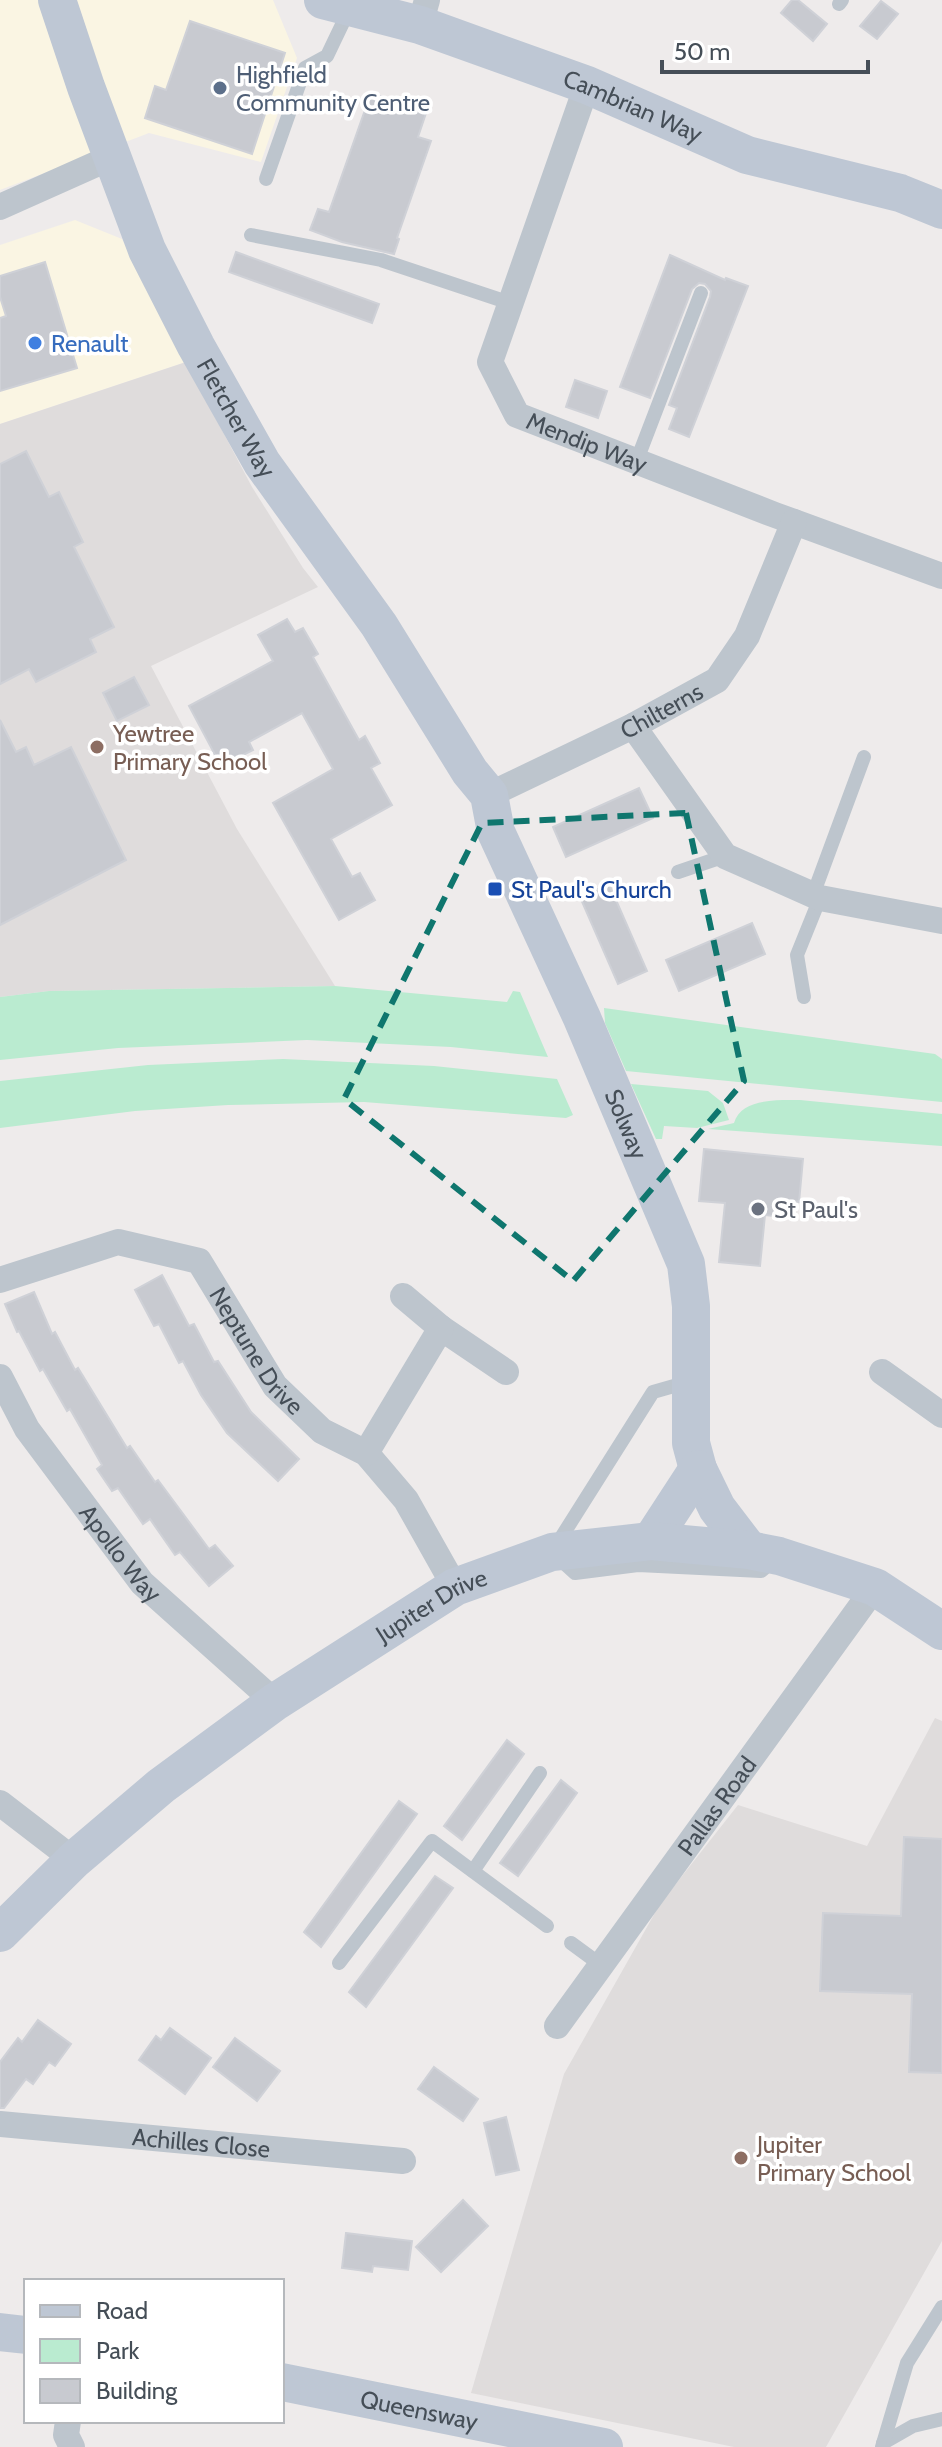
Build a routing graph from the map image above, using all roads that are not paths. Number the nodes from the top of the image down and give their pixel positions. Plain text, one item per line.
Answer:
1 (68, 3) edge
2 (337, 3) edge
3 (424, 13) edge
4 (587, 85) junction
5 (112, 157) junction
6 (266, 179) dead end
7 (0, 207) edge
8 (942, 210) edge
9 (251, 235) dead end
10 (701, 293) dead end
11 (510, 303) junction
12 (637, 460) junction
13 (794, 522) junction
14 (942, 576) edge
15 (633, 726) junction
16 (864, 757) dead end
17 (489, 795) junction
18 (725, 856) junction
19 (678, 872) dead end
20 (817, 896) junction
21 (942, 921) edge
22 (804, 997) dead end
23 (0, 1280) edge
24 (403, 1296) dead end
25 (441, 1328) junction
26 (506, 1372) dead end
27 (882, 1372) dead end
28 (0, 1377) edge
29 (692, 1381) junction
30 (942, 1415) edge
31 (366, 1453) junction
32 (698, 1469) junction
33 (651, 1541) junction
34 (552, 1552) junction
35 (764, 1553) junction
36 (455, 1587) junction
37 (875, 1587) junction
38 (942, 1631) edge
39 (275, 1702) junction
40 (540, 1773) dead end
41 (0, 1803) edge
42 (74, 1860) junction
43 (473, 1871) junction
44 (547, 1926) dead end
45 (0, 1933) edge
46 (571, 1943) dead end
47 (339, 1963) dead end
48 (601, 1965) junction
49 (557, 2026) dead end
50 (0, 2124) edge
51 (403, 2161) dead end
52 (942, 2307) edge
53 (0, 2332) edge
54 (24, 2335) edge
55 (284, 2382) edge
56 (942, 2419) edge
57 (68, 2423) edge
58 (882, 2445) edge
59 (72, 2447) edge
60 (604, 2447) edge

1 - 5 street, Fletcher Way
2 - 3 street, Cambrian Way
2 - 6 lane
3 - 4 street, Cambrian Way
4 - 8 street, Cambrian Way
4 - 11 street, Mendip Way
5 - 7 street
5 - 17 street, Fletcher Way
9 - 11 lane
10 - 12 lane
11 - 12 street, Mendip Way
12 - 13 street, Mendip Way
13 - 14 street, Mendip Way
13 - 15 street, Chilterns
15 - 17 street, Chilterns
15 - 18 street
16 - 20 lane
17 - 29 street, Solway
18 - 19 lane
18 - 20 street
20 - 21 street
20 - 22 lane
23 - 31 street, Neptune Drive
24 - 25 street
25 - 26 street
25 - 31 street
27 - 30 street
28 - 39 street, Apollo Way
29 - 32 street, Solway
29 - 34 lane
31 - 36 street, Neptune Drive
32 - 33 street
32 - 35 street, Solway
33 - 34 street, Jupiter Drive
33 - 35 street, Jupiter Drive
34 - 35 lane
34 - 36 street, Jupiter Drive
35 - 37 street, Jupiter Drive
36 - 39 street, Jupiter Drive
37 - 38 street, Jupiter Drive
37 - 48 street, Pallas Road
39 - 42 street, Jupiter Drive
40 - 43 lane
41 - 42 street
42 - 45 street, Jupiter Drive
43 - 44 lane
43 - 47 lane
46 - 48 lane
48 - 49 street, Pallas Road
50 - 51 street, Achilles Close
52 - 58 lane
53 - 54 street
55 - 60 street, Queensway
56 - 58 lane
57 - 59 street

